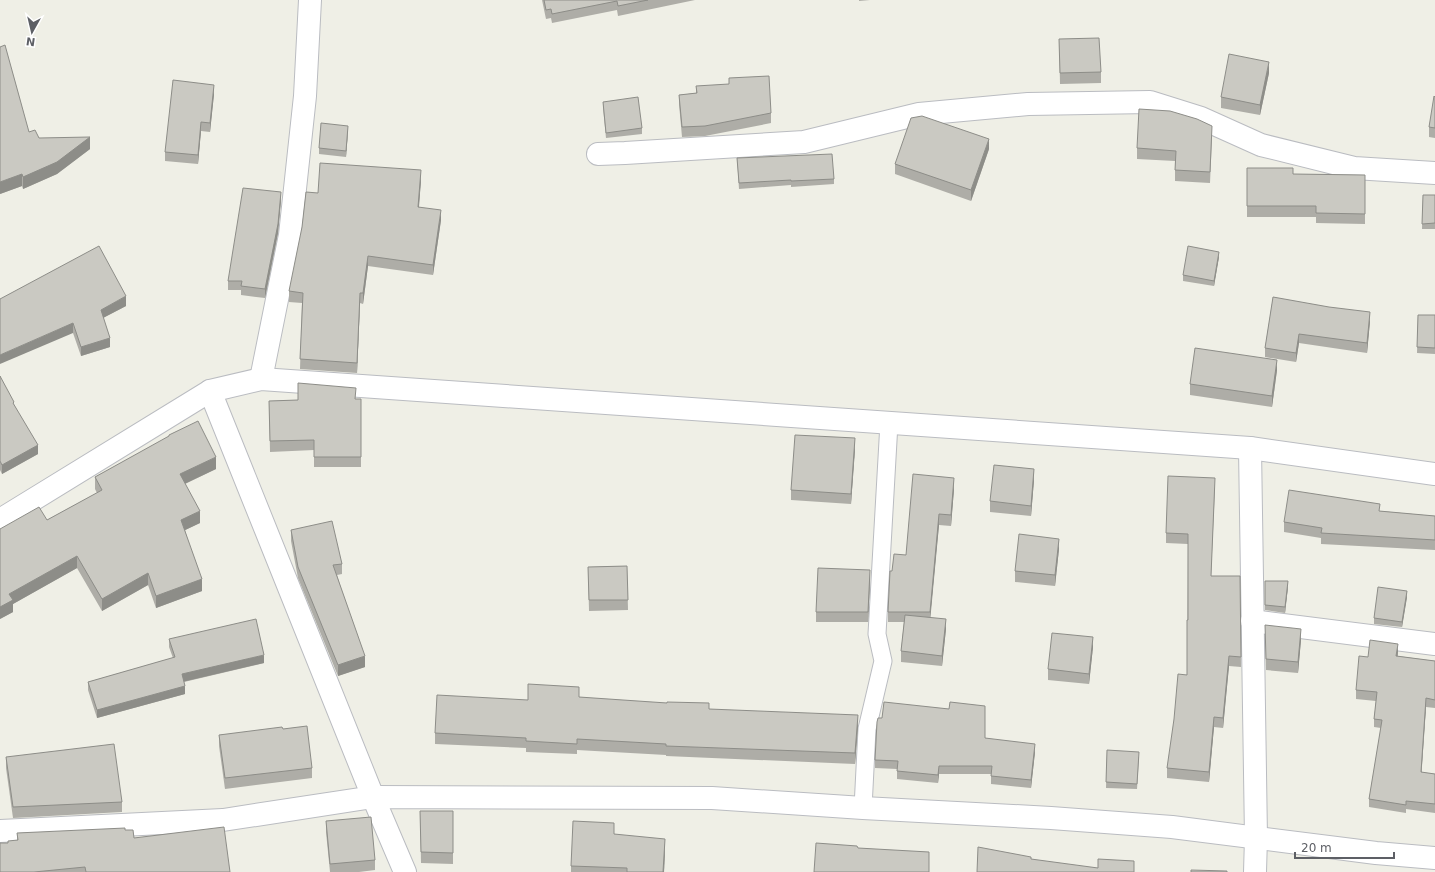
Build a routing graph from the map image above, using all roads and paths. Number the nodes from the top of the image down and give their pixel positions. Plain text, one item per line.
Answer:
1 (310, 0) edge
2 (598, 154) dead end
3 (1435, 173) edge
4 (261, 379) junction
5 (210, 391) junction
6 (889, 423) junction
7 (1250, 448) junction
8 (1435, 474) edge
9 (0, 520) edge
10 (1252, 621) junction
11 (1435, 644) edge
12 (373, 797) junction
13 (863, 808) junction
14 (0, 831) edge
15 (1256, 838) junction
16 (1435, 858) edge
17 (405, 872) edge
18 (1255, 872) edge

1 - 4 street
2 - 3 street
4 - 5 street
4 - 6 street
5 - 9 street
5 - 12 street
6 - 7 street
6 - 13 lane
7 - 8 street
7 - 10 street
10 - 11 street
10 - 15 street
12 - 13 street
12 - 14 street
12 - 17 street
13 - 15 street
15 - 16 street
15 - 18 street

